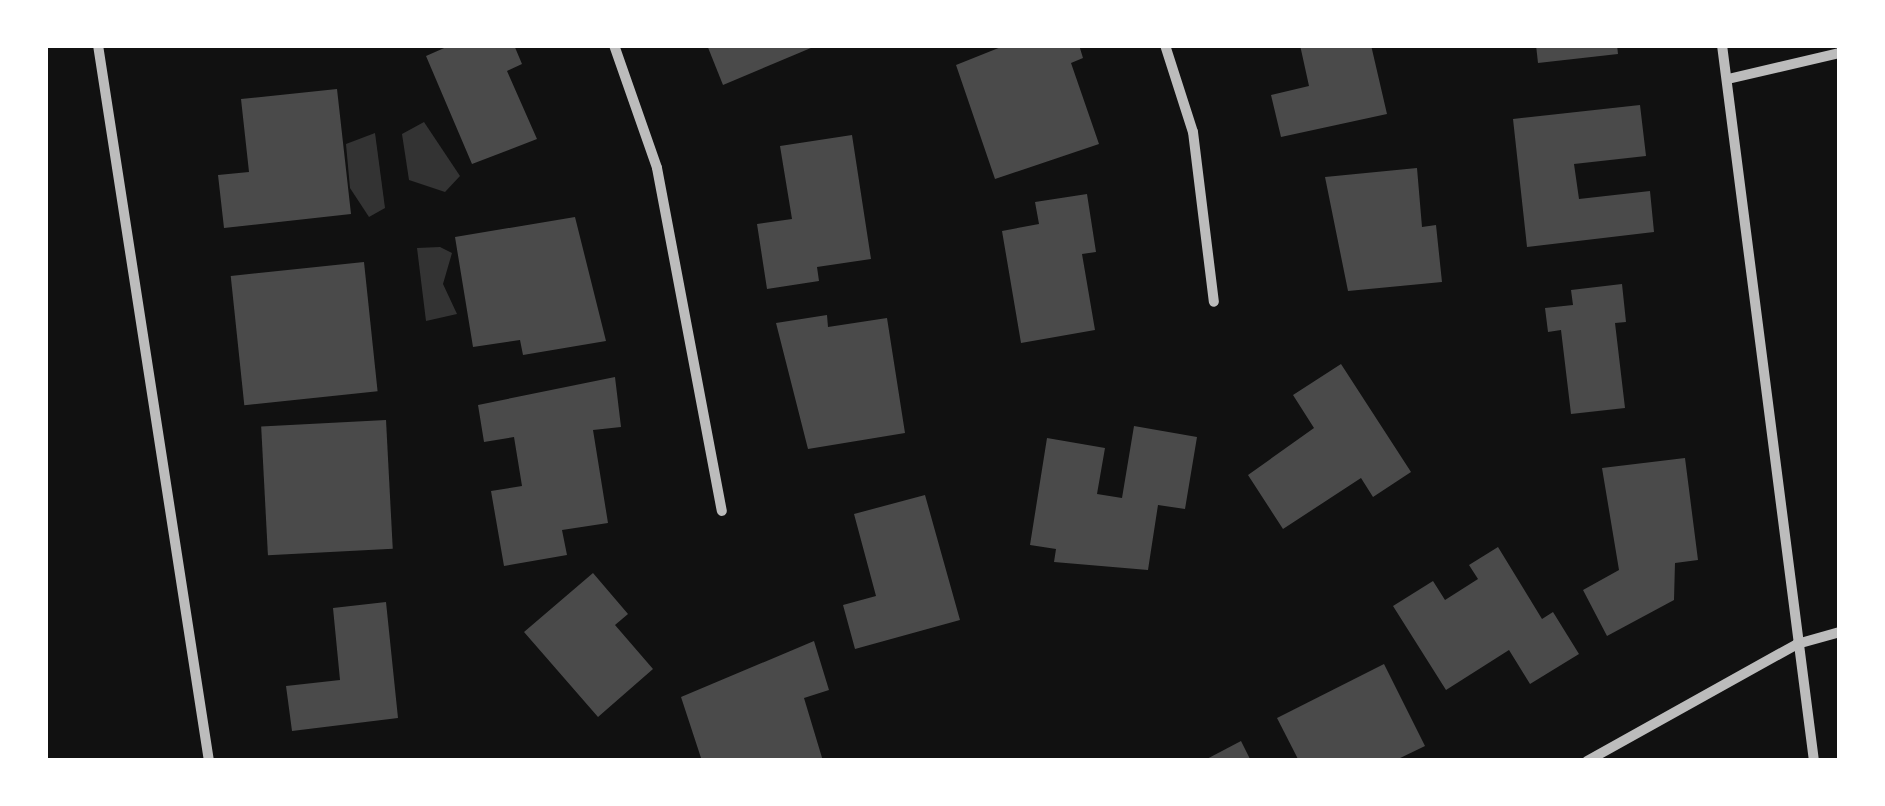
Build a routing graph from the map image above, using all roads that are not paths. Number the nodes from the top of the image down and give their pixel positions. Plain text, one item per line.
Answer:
1 (98, 45) edge
2 (614, 45) edge
3 (1164, 45) edge
4 (1722, 45) edge
5 (1840, 53) edge
6 (1728, 79) junction
7 (1214, 302) dead end
8 (722, 510) dead end
9 (1840, 632) edge
10 (1797, 644) junction
11 (209, 761) edge
12 (1587, 761) edge
13 (1814, 761) edge

1 - 11 street
2 - 8 street
3 - 7 street
4 - 6 street
5 - 6 street
6 - 10 street
9 - 10 street
10 - 12 street
10 - 13 street

